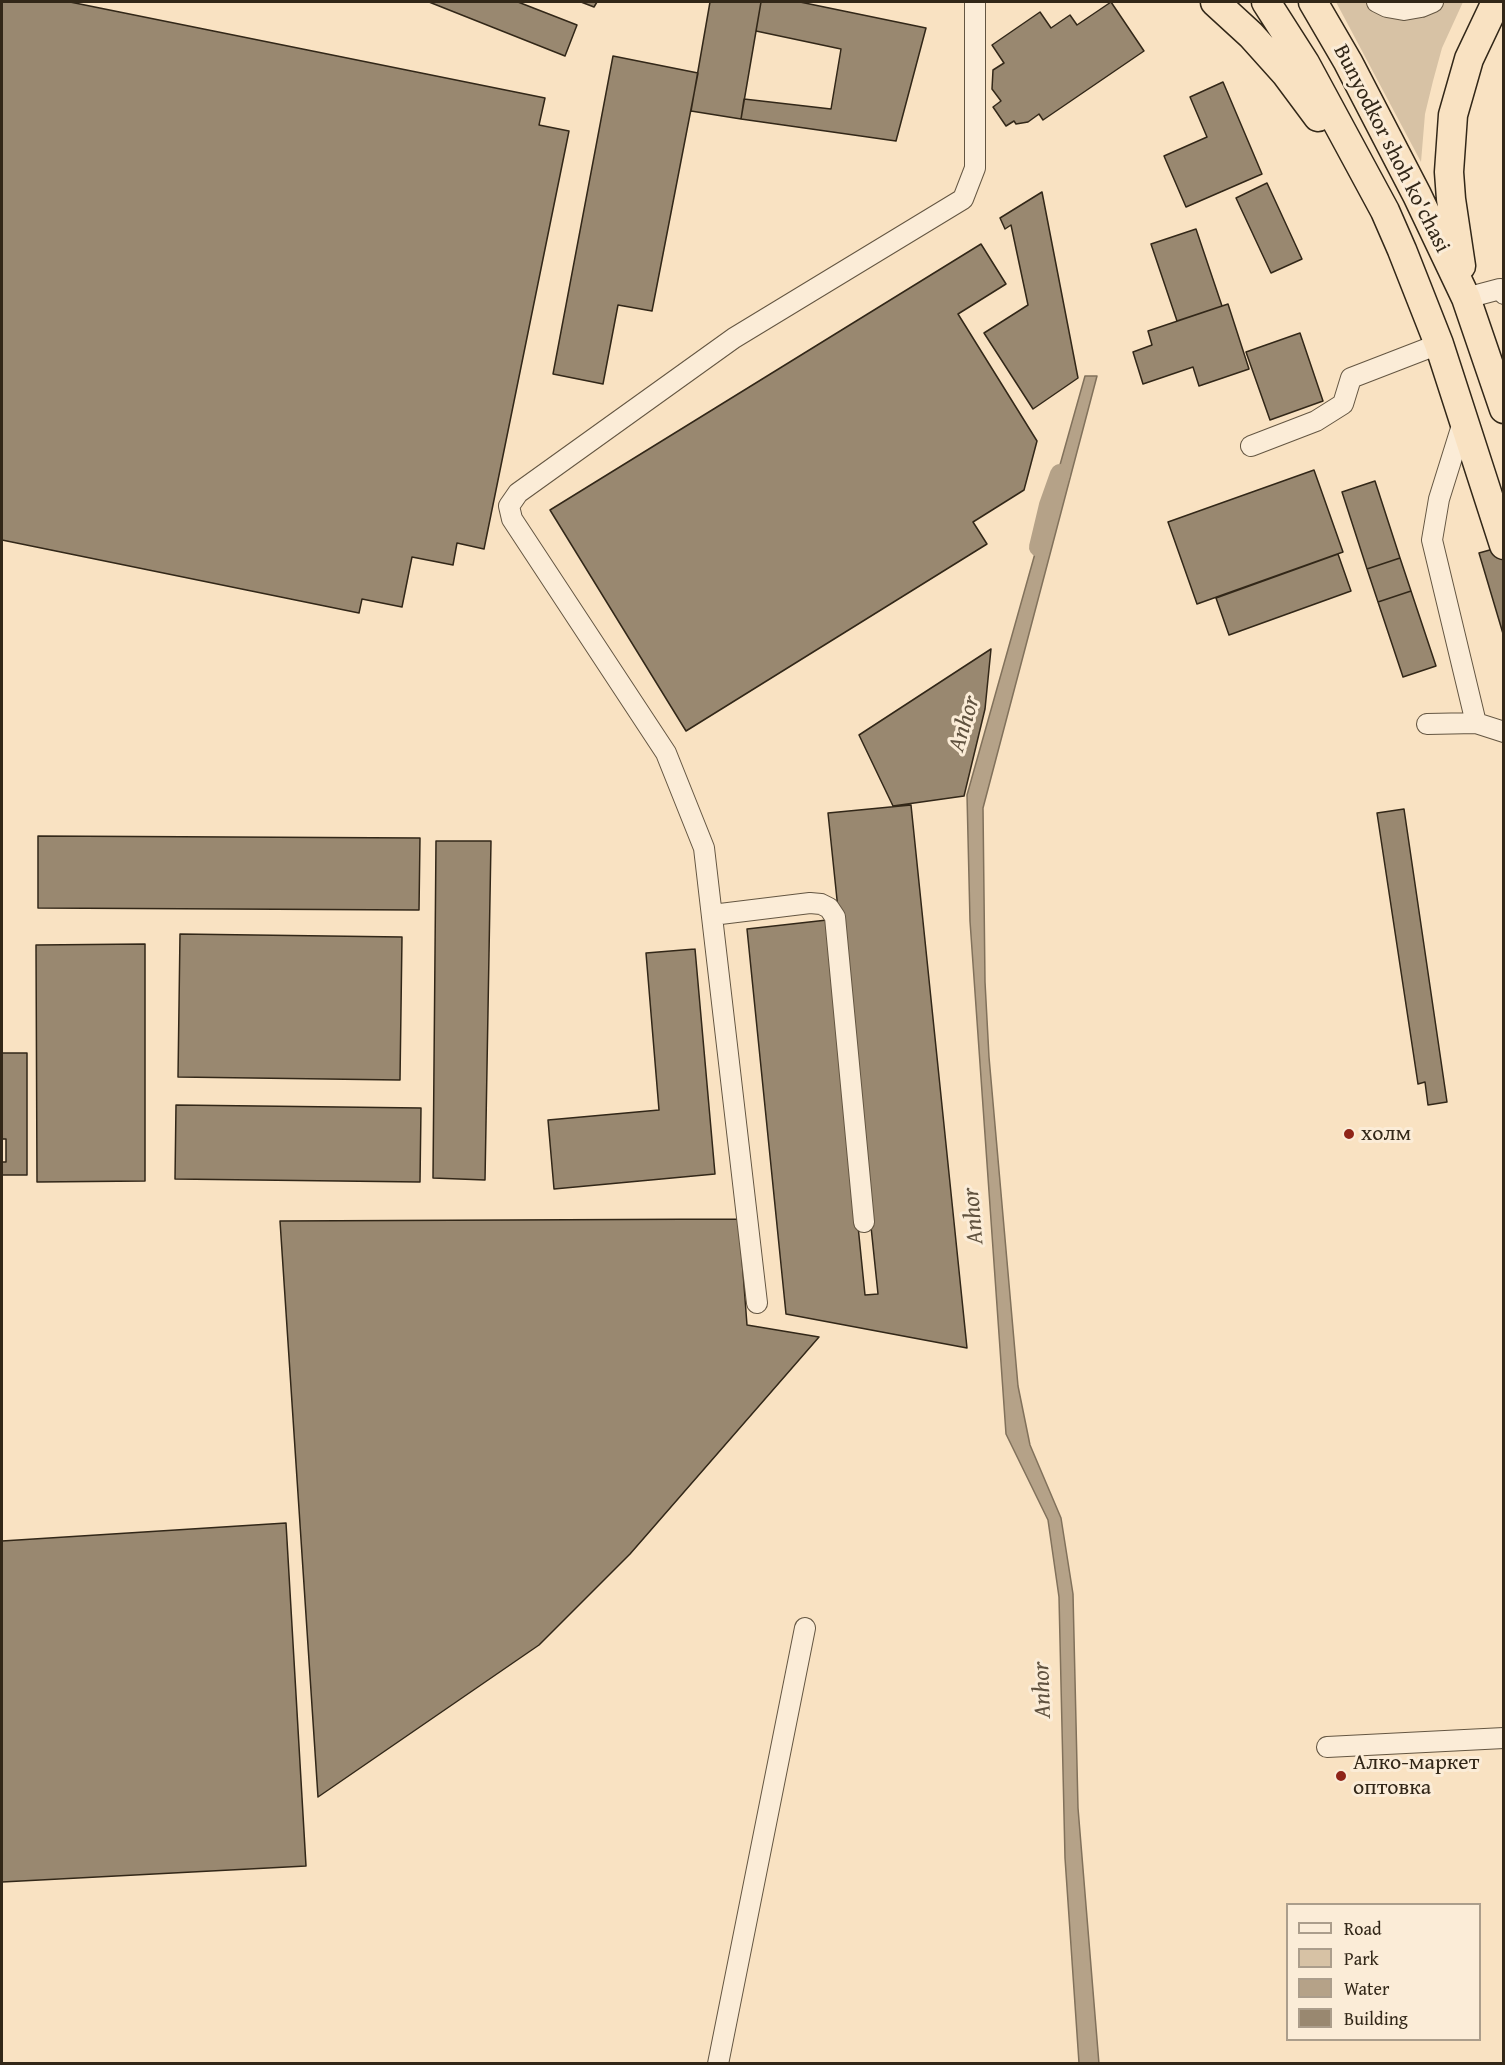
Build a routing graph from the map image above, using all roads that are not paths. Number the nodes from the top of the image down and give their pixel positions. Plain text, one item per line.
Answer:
1 (975, 2) edge
2 (1215, 2) edge
3 (1266, 2) edge
4 (1313, 2) edge
5 (1377, 2) edge
6 (1433, 2) edge
7 (1496, 2) edge
8 (1385, 212) junction
9 (1503, 294) edge
10 (1466, 298) junction
11 (1439, 344) junction
12 (1503, 409) edge
13 (1464, 419) junction
14 (1251, 446) dead end
15 (1503, 545) edge
16 (1476, 723) junction
17 (1427, 724) dead end
18 (1503, 732) edge
19 (712, 915) junction
20 (864, 1222) dead end
21 (757, 1303) dead end
22 (805, 1628) dead end
23 (1503, 1738) edge
24 (1327, 1748) dead end
25 (718, 2064) edge

1 - 19 street
2 - 8 highway
3 - 8 highway, Bunyodkor shoh ko'chasi
4 - 10 highway, Bunyodkor shoh ko'chasi
5 - 6 street
7 - 10 highway
8 - 11 highway
9 - 10 street
10 - 12 highway
11 - 13 highway
11 - 14 street
13 - 15 highway
13 - 16 street
16 - 17 street
16 - 18 street
19 - 20 street
19 - 21 street
22 - 25 street
23 - 24 street

